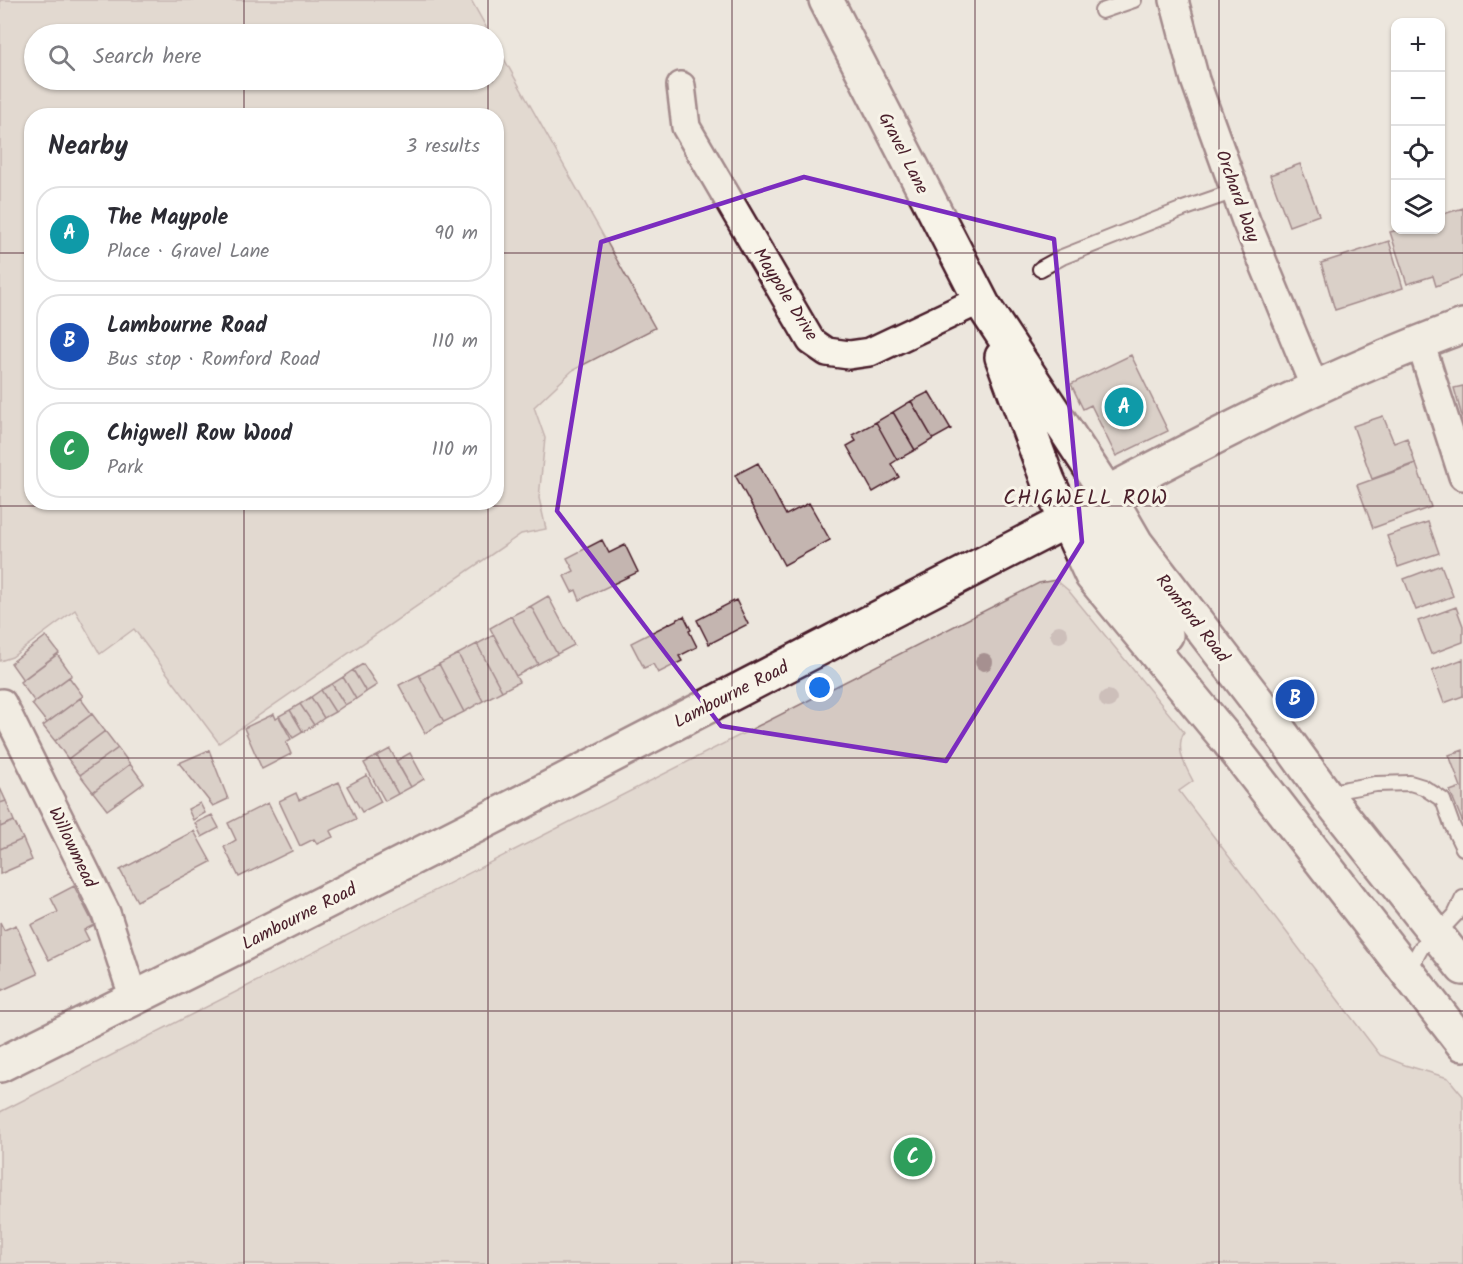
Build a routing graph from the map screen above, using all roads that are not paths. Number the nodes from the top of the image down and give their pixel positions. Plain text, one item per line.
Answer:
1 (826, 0) edge
2 (1134, 0) edge
3 (1174, 0) edge
4 (1102, 11) dead end
5 (681, 86) dead end
6 (1235, 191) junction
7 (1040, 269) dead end
8 (981, 303) junction
9 (1463, 326) edge
10 (1419, 342) junction
11 (1315, 388) junction
12 (1463, 476) edge
13 (1107, 493) junction
14 (1066, 521) junction
15 (0, 704) edge
16 (1229, 742) junction
17 (1326, 795) junction
18 (1463, 848) edge
19 (1463, 898) edge
20 (1437, 934) junction
21 (1463, 968) edge
22 (1409, 974) junction
23 (135, 998) junction
24 (1463, 1044) edge
25 (0, 1065) edge

1 - 8 main road, Gravel Lane
2 - 4 lane
3 - 6 street, Orchard Way
5 - 8 street, Maypole Drive
6 - 7 lane
6 - 11 street, Orchard Way
8 - 13 main road, Gravel Lane
8 - 14 main road, Gravel Lane
9 - 10 main road, Lambourne Road
10 - 11 main road, Lambourne Road
10 - 12 street
11 - 13 main road, Lambourne Road
13 - 14 main road, Lambourne Road
13 - 16 main road, Romford Road
13 - 17 main road, Romford Road
14 - 16 main road, Romford Road
14 - 23 main road, Lambourne Road
15 - 23 street, Willowmead
16 - 22 main road, Romford Road
17 - 18 lane
17 - 20 main road, Romford Road
19 - 20 lane
20 - 21 main road, Romford Road
20 - 22 lane
22 - 24 main road, Romford Road
23 - 25 main road, Lambourne Road

